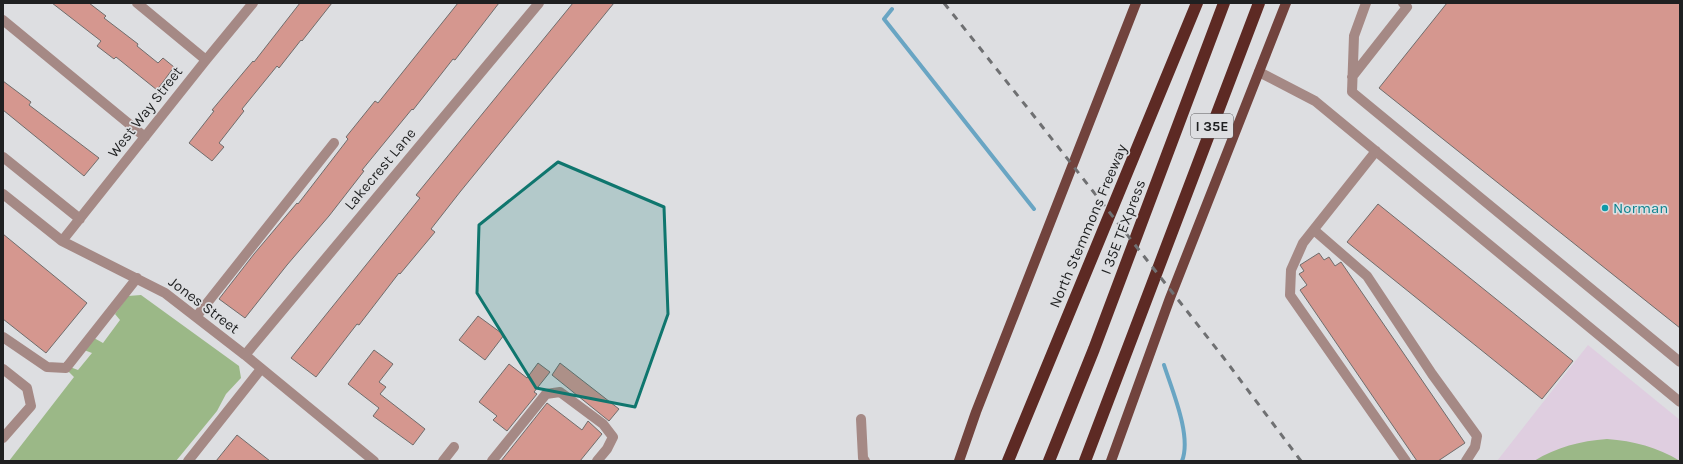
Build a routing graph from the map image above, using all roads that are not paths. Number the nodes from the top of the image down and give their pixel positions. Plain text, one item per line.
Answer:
1 (137, 3) edge
2 (253, 3) edge
3 (539, 3) edge
4 (1136, 3) edge
5 (1197, 3) edge
6 (1224, 3) edge
7 (1259, 3) edge
8 (1286, 3) edge
9 (1366, 3) edge
10 (1403, 3) edge
11 (3, 20) edge
12 (206, 60) junction
13 (1259, 72) junction
14 (1352, 77) junction
15 (145, 137) junction
16 (334, 143) dead end
17 (1376, 151) junction
18 (3, 157) edge
19 (3, 194) edge
20 (80, 219) junction
21 (1314, 230) junction
22 (62, 242) junction
23 (137, 278) junction
24 (196, 316) junction
25 (3, 336) edge
26 (245, 355) junction
27 (1680, 362) edge
28 (262, 368) junction
29 (3, 369) edge
30 (1680, 402) edge
31 (861, 419) dead end
32 (3, 438) edge
33 (454, 448) dead end
34 (188, 461) edge
35 (374, 461) edge
36 (443, 461) edge
37 (492, 461) edge
38 (597, 461) edge
39 (865, 461) edge
40 (959, 461) edge
41 (1008, 461) edge
42 (1049, 461) edge
43 (1085, 461) edge
44 (1111, 461) edge
45 (1406, 461) edge
46 (1466, 461) edge

1 - 12 street
2 - 12 street, West Way Street
3 - 26 street, Lakecrest Lane
4 - 40 main road
5 - 41 highway, North Stemmons Freeway
6 - 42 highway, I 35E TEXpress
7 - 43 highway, I 35E
8 - 13 main road
9 - 14 street
10 - 14 street
11 - 15 street
12 - 15 street, West Way Street
13 - 17 street
13 - 44 main road
14 - 27 street
15 - 20 street, West Way Street
16 - 24 street
17 - 21 street
17 - 30 street
18 - 20 street
19 - 22 street, Jones Street
20 - 22 street, West Way Street
21 - 45 street
21 - 46 street
22 - 23 street, Jones Street
23 - 24 street, Jones Street
23 - 25 street
24 - 26 street, Jones Street
26 - 28 street, Jones Street
28 - 34 street
28 - 35 street, Jones Street
29 - 32 street
31 - 39 street
33 - 36 street
37 - 38 street

